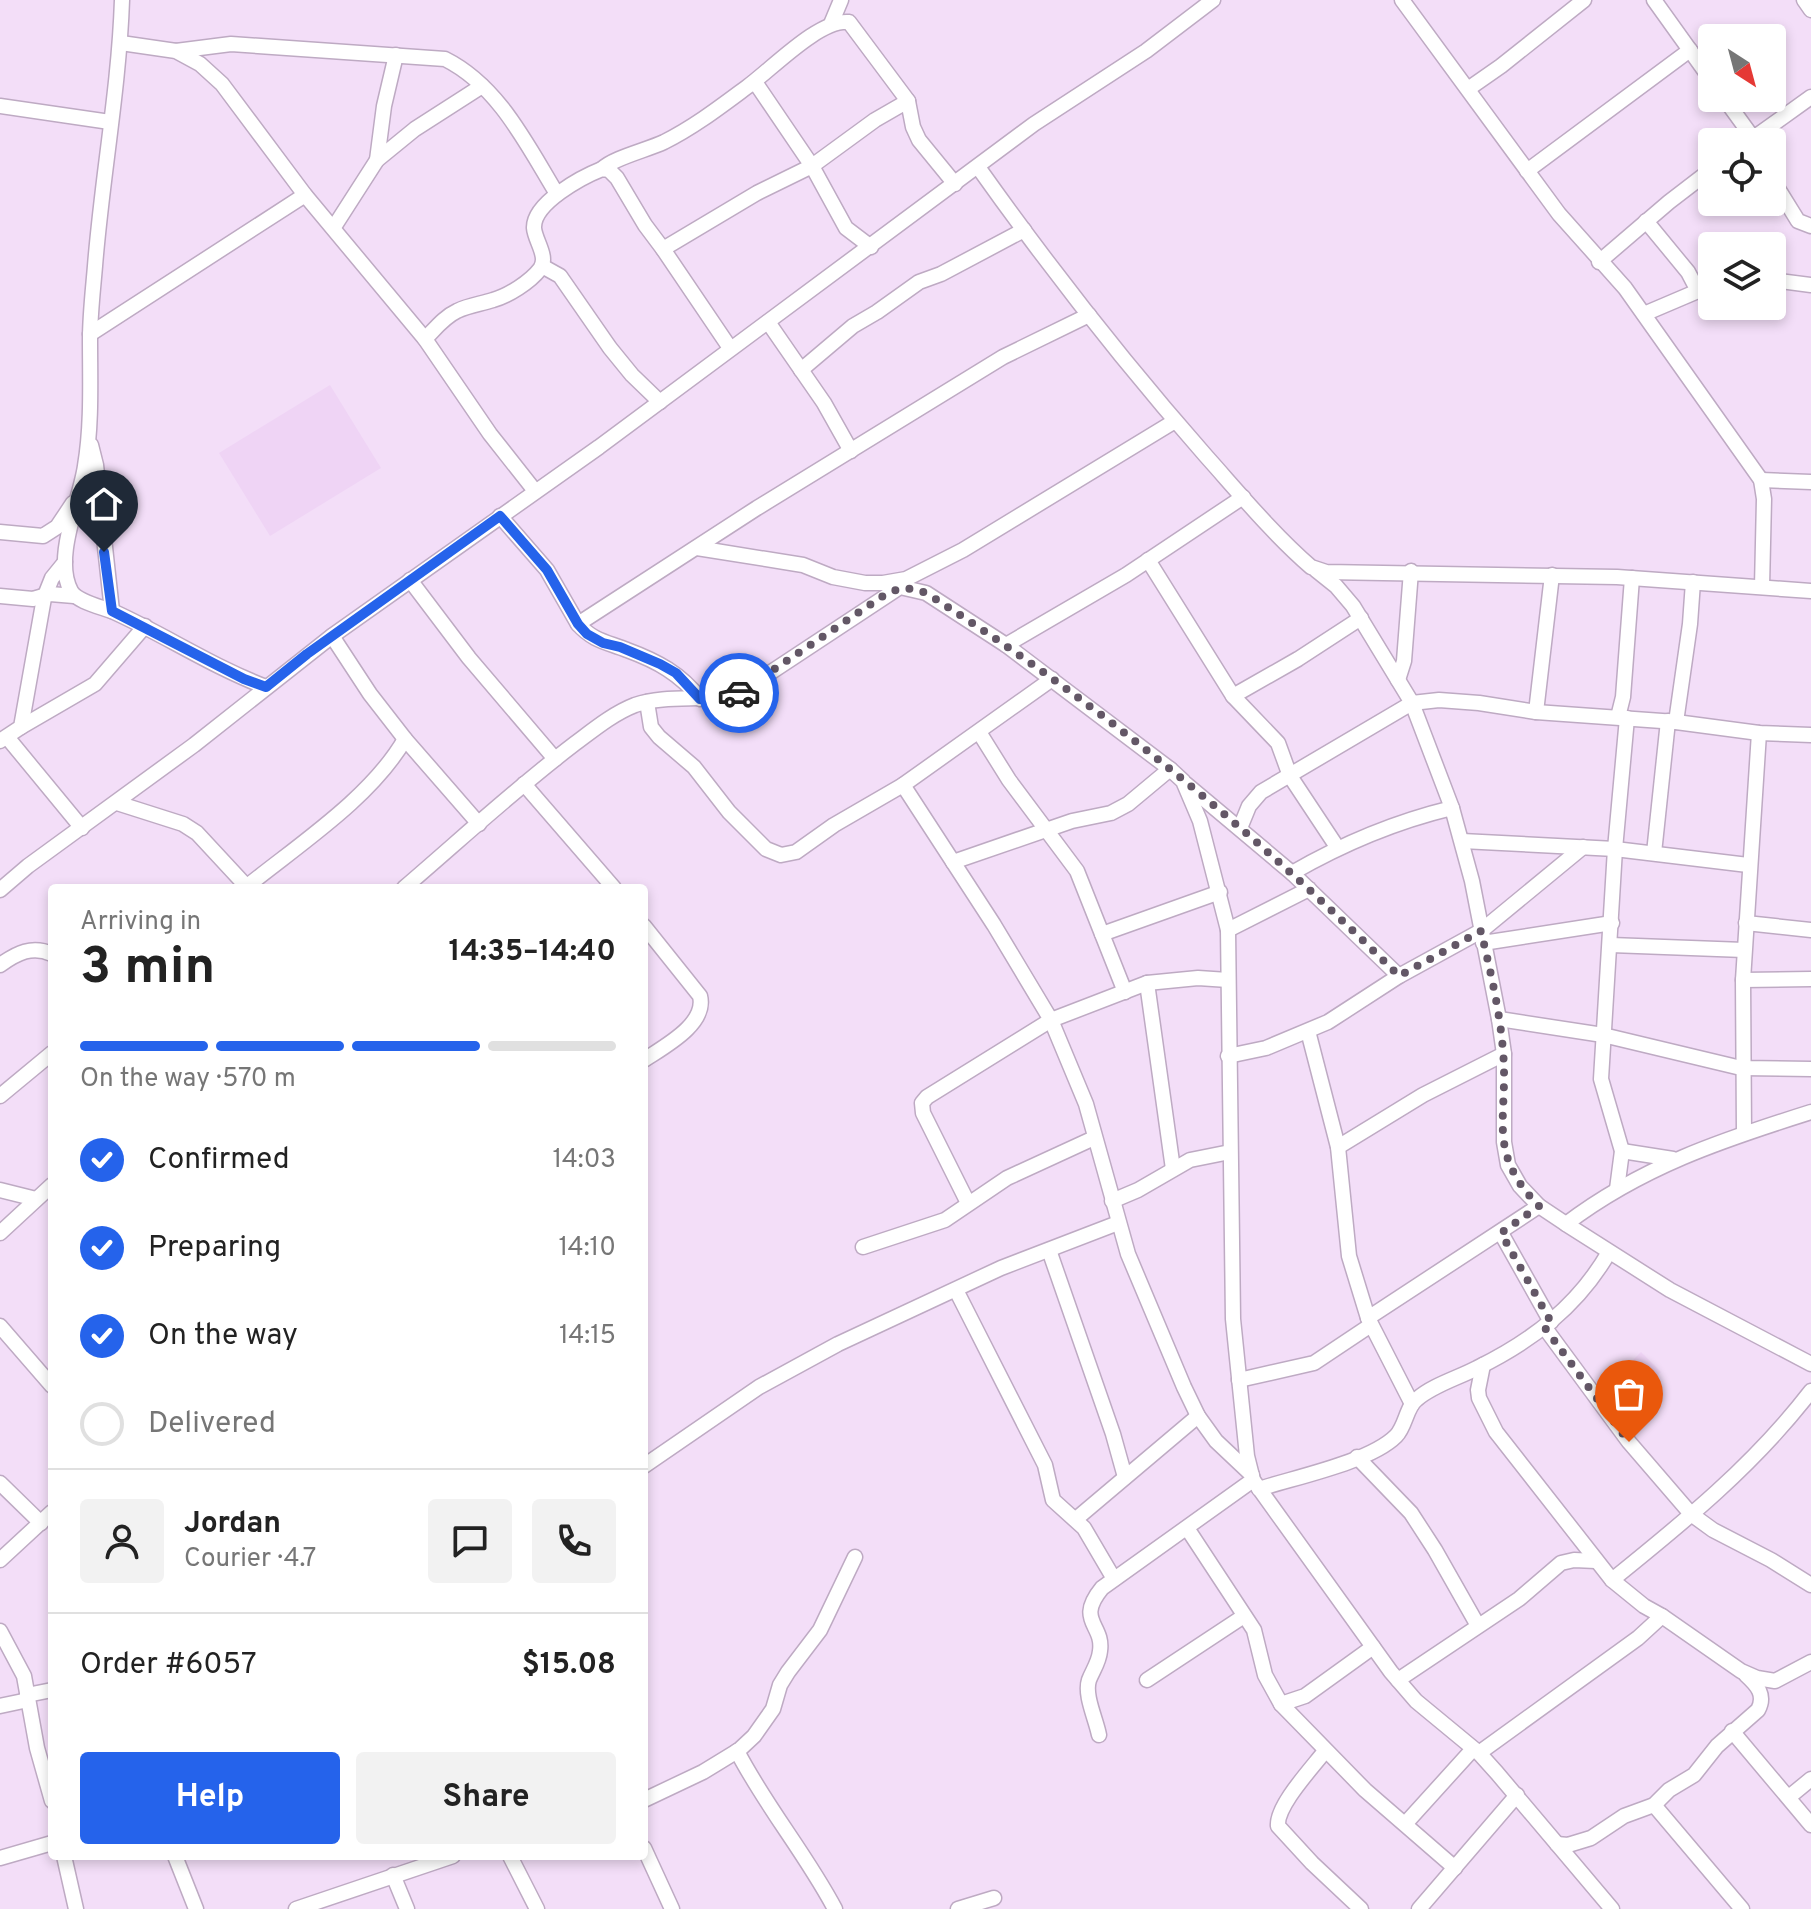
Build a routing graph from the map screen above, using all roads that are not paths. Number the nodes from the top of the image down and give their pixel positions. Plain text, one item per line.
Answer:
1 (122, 0) edge
2 (841, 0) edge
3 (1213, 0) edge
4 (1402, 0) edge
5 (1584, 0) edge
6 (1654, 0) edge
7 (1804, 0) edge
8 (1811, 10) edge
9 (849, 22) junction
10 (831, 24) junction
11 (121, 43) junction
12 (1690, 50) junction
13 (176, 51) junction
14 (396, 55) junction
15 (1698, 61) edge
16 (755, 82) junction
17 (482, 86) junction
18 (1468, 89) junction
19 (1811, 97) edge
20 (908, 101) junction
21 (0, 106) edge
22 (110, 122) junction
23 (1767, 128) edge
24 (377, 160) junction
25 (812, 166) junction
26 (978, 167) junction
27 (602, 169) junction
28 (1527, 171) junction
29 (1698, 180) edge
30 (955, 184) junction
31 (557, 194) junction
32 (305, 195) junction
33 (1786, 202) edge
34 (1646, 221) junction
35 (1811, 226) edge
36 (334, 227) junction
37 (1024, 230) junction
38 (871, 247) junction
39 (663, 249) junction
40 (1599, 262) junction
41 (542, 266) junction
42 (1786, 282) edge
43 (1698, 283) edge
44 (1811, 285) edge
45 (1698, 293) edge
46 (1644, 314) junction
47 (1089, 315) junction
48 (768, 322) junction
49 (90, 334) junction
50 (425, 339) junction
51 (730, 348) junction
52 (801, 370) junction
53 (660, 402) junction
54 (1175, 421) junction
55 (89, 439) junction
56 (851, 451) junction
57 (1761, 480) junction
58 (1811, 482) edge
59 (535, 491) junction
60 (78, 496) junction
61 (1243, 497) junction
62 (500, 516) junction
63 (0, 532) edge
64 (697, 548) junction
65 (1148, 560) junction
66 (65, 562) junction
67 (1311, 567) junction
68 (1411, 571) junction
69 (1552, 575) junction
70 (1632, 578) junction
71 (410, 580) junction
72 (1693, 582) junction
73 (1762, 587) junction
74 (1811, 591) edge
75 (0, 596) edge
76 (74, 596) junction
77 (44, 598) junction
78 (112, 611) junction
79 (1361, 618) junction
80 (578, 624) junction
81 (145, 626) junction
82 (332, 636) junction
83 (1006, 645) junction
84 (1052, 679) junction
85 (1398, 680) junction
86 (266, 687) junction
87 (1233, 696) junction
88 (700, 699) junction
89 (647, 702) junction
90 (1412, 703) junction
91 (1536, 712) junction
92 (1623, 718) junction
93 (1672, 721) junction
94 (21, 727) junction
95 (979, 732) junction
96 (1759, 733) junction
97 (1811, 735) edge
98 (4, 739) edge
99 (405, 739) junction
100 (555, 759) junction
101 (1170, 769) junction
102 (1290, 776) junction
103 (1183, 781) junction
104 (524, 784) junction
105 (903, 785) junction
106 (117, 803) junction
107 (1452, 808) junction
108 (479, 824) junction
109 (82, 828) junction
110 (1240, 828) junction
111 (1046, 830) junction
112 (1462, 841) junction
113 (1337, 847) junction
114 (1583, 847) junction
115 (1615, 849) junction
116 (1654, 853) junction
117 (953, 862) junction
118 (1748, 865) junction
119 (1292, 873) junction
120 (243, 884) edge
121 (252, 884) edge
122 (409, 884) edge
123 (611, 884) edge
124 (1309, 889) junction
125 (0, 890) edge
126 (1220, 892) junction
127 (1612, 923) junction
128 (1746, 923) junction
129 (1228, 930) junction
130 (1811, 930) edge
131 (648, 931) edge
132 (1102, 934) junction
133 (1482, 937) junction
134 (1611, 945) junction
135 (1744, 950) junction
136 (48, 952) edge
137 (0, 965) edge
138 (1399, 976) junction
139 (1811, 979) edge
140 (1228, 980) junction
141 (1743, 980) junction
142 (1147, 983) junction
143 (1125, 992) junction
144 (1499, 1019) junction
145 (1051, 1020) junction
146 (1308, 1031) junction
147 (1603, 1035) junction
148 (1504, 1054) junction
149 (48, 1056) edge
150 (1228, 1056) junction
151 (648, 1057) edge
152 (1741, 1068) junction
153 (1811, 1069) edge
154 (0, 1096) edge
155 (1811, 1112) edge
156 (1744, 1133) junction
157 (1094, 1138) junction
158 (1338, 1147) junction
159 (1622, 1151) junction
160 (1230, 1152) junction
161 (1673, 1159) junction
162 (1173, 1169) junction
163 (48, 1189) edge
164 (1617, 1189) junction
165 (0, 1190) edge
166 (36, 1199) junction
167 (1112, 1201) junction
168 (968, 1203) junction
169 (1539, 1206) junction
170 (1118, 1223) junction
171 (1566, 1224) junction
172 (0, 1233) edge
173 (1501, 1233) junction
174 (863, 1247) dead end
175 (1049, 1250) junction
176 (1609, 1252) junction
177 (956, 1290) junction
178 (1370, 1322) junction
179 (1548, 1325) junction
180 (0, 1326) edge
181 (1811, 1364) edge
182 (1483, 1365) junction
183 (1239, 1380) junction
184 (48, 1381) edge
185 (1811, 1391) edge
186 (1412, 1404) junction
187 (1198, 1416) junction
188 (1357, 1457) junction
189 (648, 1463) edge
190 (1125, 1477) junction
191 (1255, 1481) junction
192 (0, 1483) edge
193 (1691, 1514) junction
194 (46, 1518) edge
195 (1076, 1519) junction
196 (1187, 1528) junction
197 (855, 1557) dead end
198 (0, 1560) edge
199 (1596, 1561) junction
200 (1114, 1579) junction
201 (1612, 1580) junction
202 (1811, 1585) edge
203 (1244, 1616) junction
204 (1662, 1616) junction
205 (1477, 1624) junction
206 (0, 1631) edge
207 (1373, 1647) junction
208 (1811, 1662) edge
209 (1741, 1671) junction
210 (1147, 1680) dead end
211 (1398, 1680) junction
212 (1775, 1681) junction
213 (48, 1691) edge
214 (28, 1698) junction
215 (1762, 1702) junction
216 (1281, 1704) junction
217 (0, 1706) edge
218 (1732, 1731) junction
219 (1099, 1735) dead end
220 (737, 1751) junction
221 (1325, 1751) junction
222 (1476, 1751) junction
223 (1811, 1779) edge
224 (48, 1789) edge
225 (1517, 1795) junction
226 (1789, 1797) junction
227 (648, 1798) edge
228 (1654, 1805) junction
229 (1406, 1823) junction
230 (1811, 1825) edge
231 (48, 1844) edge
232 (1557, 1844) junction
233 (648, 1857) edge
234 (0, 1858) edge
235 (65, 1860) edge
236 (177, 1860) edge
237 (440, 1860) edge
238 (512, 1860) edge
239 (1455, 1868) junction
240 (393, 1875) junction
241 (994, 1898) dead end
242 (76, 1909) edge
243 (196, 1909) edge
244 (296, 1909) edge
245 (407, 1909) edge
246 (537, 1909) edge
247 (672, 1909) edge
248 (835, 1909) edge
249 (958, 1909) edge
250 (1361, 1909) edge
251 (1419, 1909) edge
252 (1612, 1909) edge
253 (1742, 1909) edge

1 - 11 street
2 - 9 street
2 - 10 street
3 - 26 street
4 - 18 street
5 - 18 street
6 - 12 street
7 - 8 street
9 - 10 street
9 - 20 street
10 - 16 street
11 - 13 street
11 - 22 street
12 - 15 street
12 - 28 street
13 - 14 street
13 - 32 street
14 - 17 street
14 - 24 street
16 - 25 street
16 - 27 street
17 - 24 street
17 - 31 street
18 - 28 street
19 - 23 street
20 - 25 street
20 - 30 street
21 - 22 street
22 - 49 street
24 - 36 street
25 - 38 street
25 - 39 street
26 - 30 street
26 - 37 street
27 - 31 street
27 - 39 street
28 - 40 street
29 - 34 street
30 - 38 street
31 - 41 street
32 - 36 street
32 - 49 street
33 - 35 street
34 - 40 street
34 - 43 street
36 - 50 street
37 - 47 street
37 - 52 street
38 - 48 street
39 - 51 street
40 - 46 street
41 - 50 street
41 - 53 street
42 - 44 street
45 - 46 street
46 - 57 street
47 - 54 street
47 - 56 street
48 - 51 street
48 - 52 street
49 - 55 street
50 - 59 street
51 - 53 street
52 - 56 street
53 - 59 street
54 - 61 street
54 - 64 street
55 - 60 street
55 - 78 street
56 - 64 street
57 - 58 street
57 - 73 street
59 - 62 street
60 - 63 street
60 - 66 street
61 - 65 street
61 - 67 street
62 - 71 street
62 - 80 street
64 - 80 street
65 - 83 street
65 - 87 street
66 - 76 street
66 - 77 street
67 - 68 street
67 - 79 street
68 - 69 street
68 - 85 street
69 - 70 street
69 - 91 street
70 - 72 street
70 - 92 street
71 - 82 street
71 - 100 street
72 - 73 street
72 - 93 street
73 - 74 street
75 - 77 street
76 - 77 street
76 - 78 street
77 - 94 street
78 - 81 street
79 - 85 street
79 - 87 street
80 - 88 street
81 - 86 street
81 - 94 street
82 - 86 street
82 - 99 street
83 - 84 street
83 - 88 street
84 - 95 street
84 - 101 street
85 - 90 street
86 - 106 street
87 - 102 street
88 - 89 street
89 - 100 street
89 - 105 street
90 - 91 street
90 - 102 street
90 - 107 street
91 - 92 street
92 - 93 street
92 - 115 street
93 - 96 street
93 - 116 street
94 - 98 street
95 - 105 street
95 - 111 street
96 - 97 street
96 - 118 street
98 - 109 street
99 - 108 street
99 - 121 street
100 - 104 street
101 - 103 street
101 - 111 street
102 - 110 street
102 - 113 street
103 - 110 street
103 - 126 street
104 - 108 street
104 - 123 street
105 - 117 street
106 - 109 street
106 - 120 street
107 - 112 street
107 - 113 street
108 - 122 street
109 - 125 street
110 - 119 street
111 - 117 street
111 - 132 street
112 - 114 street
112 - 133 street
113 - 119 street
114 - 115 street
114 - 133 street
115 - 116 street
115 - 127 street
116 - 118 street
117 - 145 street
118 - 128 street
119 - 124 street
124 - 129 street
124 - 138 street
126 - 129 street
126 - 132 street
127 - 133 street
127 - 134 street
128 - 130 street
128 - 135 street
129 - 140 street
131 - 151 street
132 - 143 street
133 - 138 street
133 - 144 street
134 - 135 street
134 - 147 street
135 - 141 street
136 - 137 street
138 - 146 street
139 - 141 street
140 - 142 street
140 - 150 street
141 - 152 street
142 - 143 street
142 - 162 street
143 - 145 street
144 - 147 street
144 - 148 street
145 - 157 street
145 - 168 street
146 - 150 street
146 - 158 street
147 - 152 street
147 - 159 street
148 - 158 street
148 - 169 street
149 - 154 street
150 - 160 street
152 - 153 street
152 - 156 street
155 - 156 street
156 - 161 street
157 - 167 street
157 - 168 street
158 - 178 street
159 - 161 street
159 - 164 street
160 - 162 street
160 - 183 street
161 - 164 street
162 - 167 street
163 - 166 street
164 - 171 street
165 - 166 street
166 - 172 street
167 - 170 street
168 - 174 street
169 - 171 street
169 - 173 street
170 - 175 street
170 - 187 street
171 - 176 street
173 - 178 street
173 - 179 street
175 - 177 street
175 - 190 street
176 - 179 street
176 - 181 street
177 - 189 street
177 - 195 street
178 - 183 street
178 - 186 street
179 - 182 street
179 - 193 street
180 - 184 street
182 - 186 street
182 - 199 street
183 - 191 street
185 - 193 street
186 - 188 street
187 - 190 street
187 - 191 street
188 - 191 street
188 - 205 street
190 - 195 street
191 - 196 street
191 - 207 street
192 - 194 street
193 - 201 street
193 - 202 street
194 - 198 street
195 - 200 street
196 - 200 street
196 - 203 street
197 - 220 street
199 - 201 street
199 - 205 street
200 - 219 street
201 - 204 street
203 - 210 street
203 - 216 street
204 - 209 street
204 - 222 street
205 - 211 street
206 - 214 street
207 - 211 street
207 - 216 street
208 - 212 street
209 - 212 street
209 - 215 street
211 - 222 street
212 - 215 street
213 - 214 street
214 - 217 street
214 - 224 street
215 - 218 street
216 - 221 street
218 - 226 street
218 - 228 street
220 - 227 street
220 - 248 street
221 - 229 street
221 - 250 street
222 - 225 street
222 - 229 street
223 - 226 street
225 - 232 street
225 - 239 street
226 - 230 street
228 - 232 street
228 - 253 street
229 - 239 street
231 - 234 street
232 - 252 street
233 - 247 street
235 - 242 street
236 - 243 street
237 - 240 street
238 - 246 street
239 - 251 street
240 - 244 street
240 - 245 street
241 - 249 street

